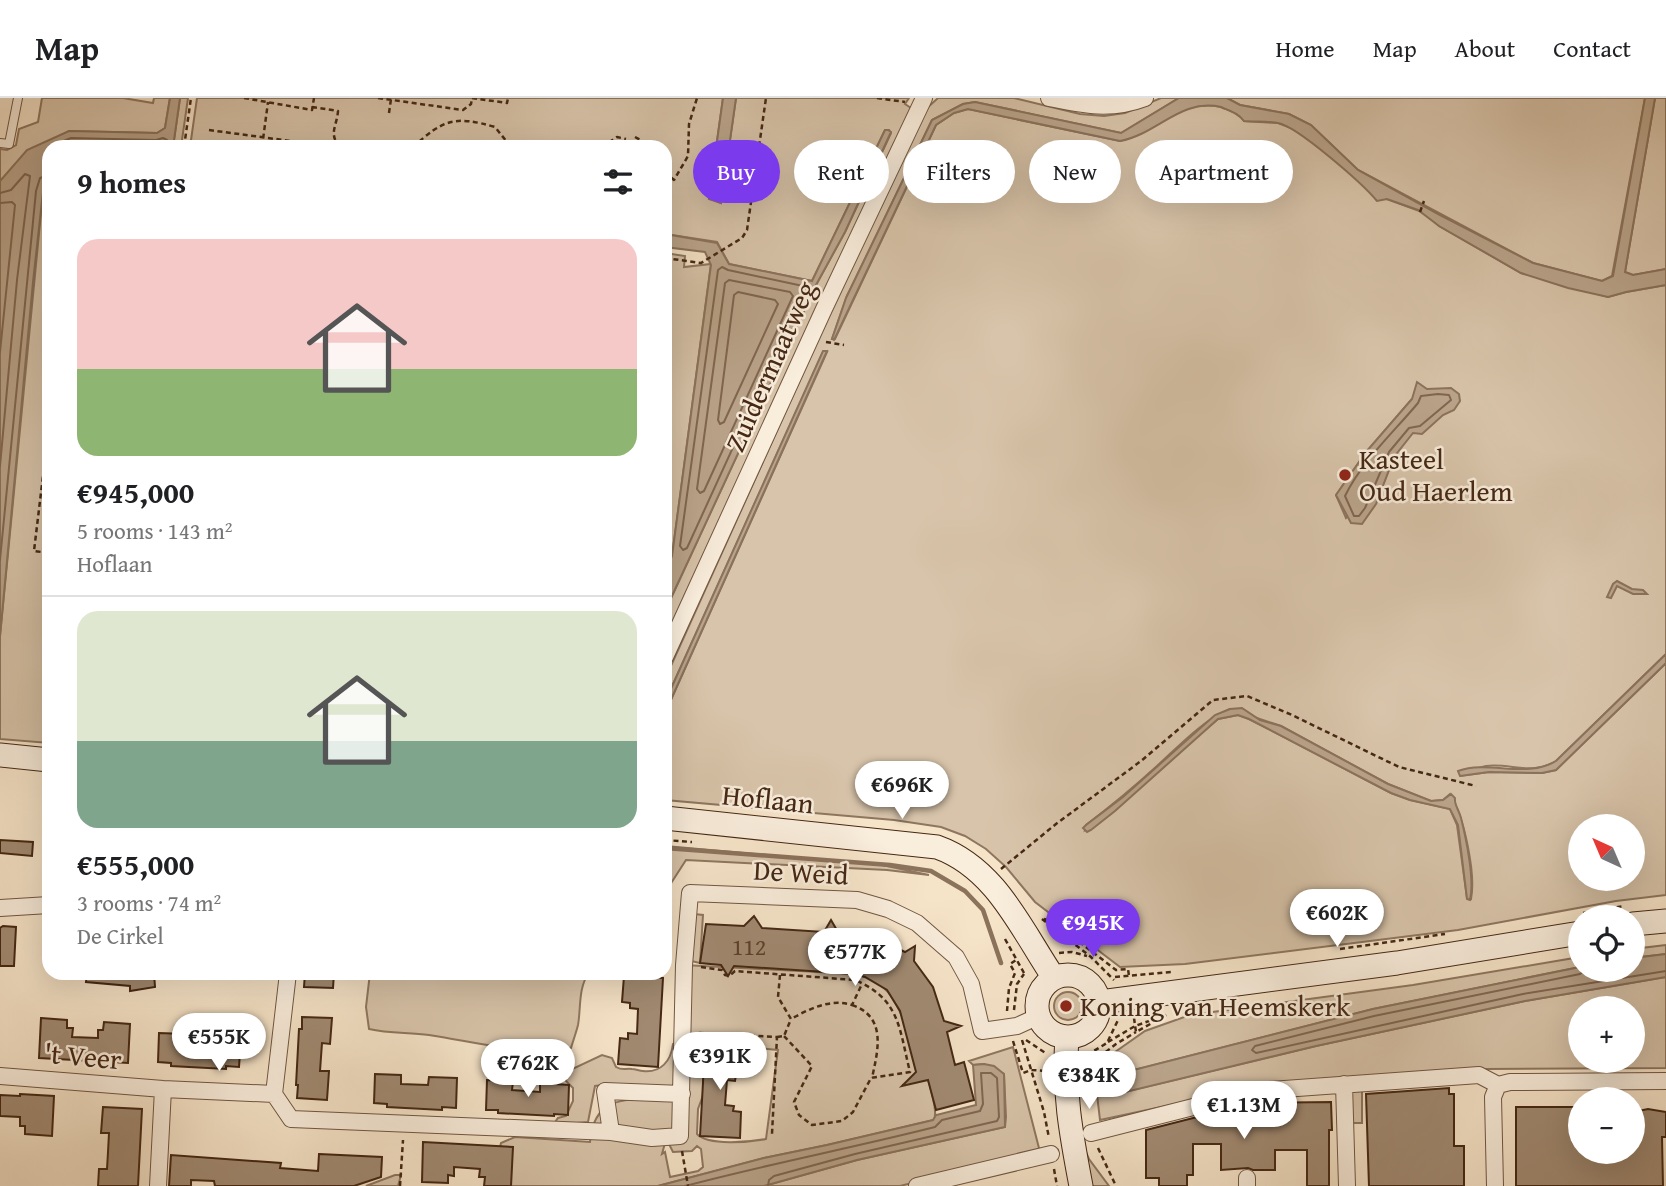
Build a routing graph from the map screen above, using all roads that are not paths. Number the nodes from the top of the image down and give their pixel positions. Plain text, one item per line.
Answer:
1 (18, 98) edge
2 (1049, 98) edge
3 (1144, 98) edge
4 (922, 101) edge
5 (0, 143) edge
6 (672, 642) edge
7 (0, 755) edge
8 (42, 759) edge
9 (672, 819) edge
10 (42, 905) edge
11 (0, 908) edge
12 (1645, 918) edge
13 (1666, 921) edge
14 (1568, 926) edge
15 (1054, 978) junction
16 (287, 980) edge
17 (1100, 1002) junction
18 (1039, 1016) junction
19 (1067, 1038) junction
20 (0, 1076) edge
21 (1666, 1081) edge
22 (1344, 1084) junction
23 (1498, 1085) junction
24 (163, 1089) junction
25 (274, 1094) junction
26 (682, 1094) junction
27 (611, 1132) junction
28 (1091, 1133) dead end
29 (1051, 1154) road end
30 (924, 1185) edge
31 (158, 1186) edge
32 (1081, 1186) edge
33 (1347, 1186) edge
34 (1494, 1186) edge

1 - 5 lane
2 - 3 street
4 - 6 street, Zuidermaatweg
7 - 8 main road
9 - 15 main road, Hoflaan
10 - 11 street
12 - 13 main road
14 - 17 main road
15 - 17 main road
15 - 18 main road
16 - 25 street
17 - 19 main road
18 - 19 main road
18 - 26 street, De Weid
19 - 32 main road
20 - 24 street, 't Veer
21 - 23 street
22 - 23 street
22 - 28 street
22 - 33 street
23 - 34 street
24 - 25 street, 't Veer
24 - 31 street
25 - 27 street
26 - 27 street, De Weid
26 - 27 street
29 - 30 street

